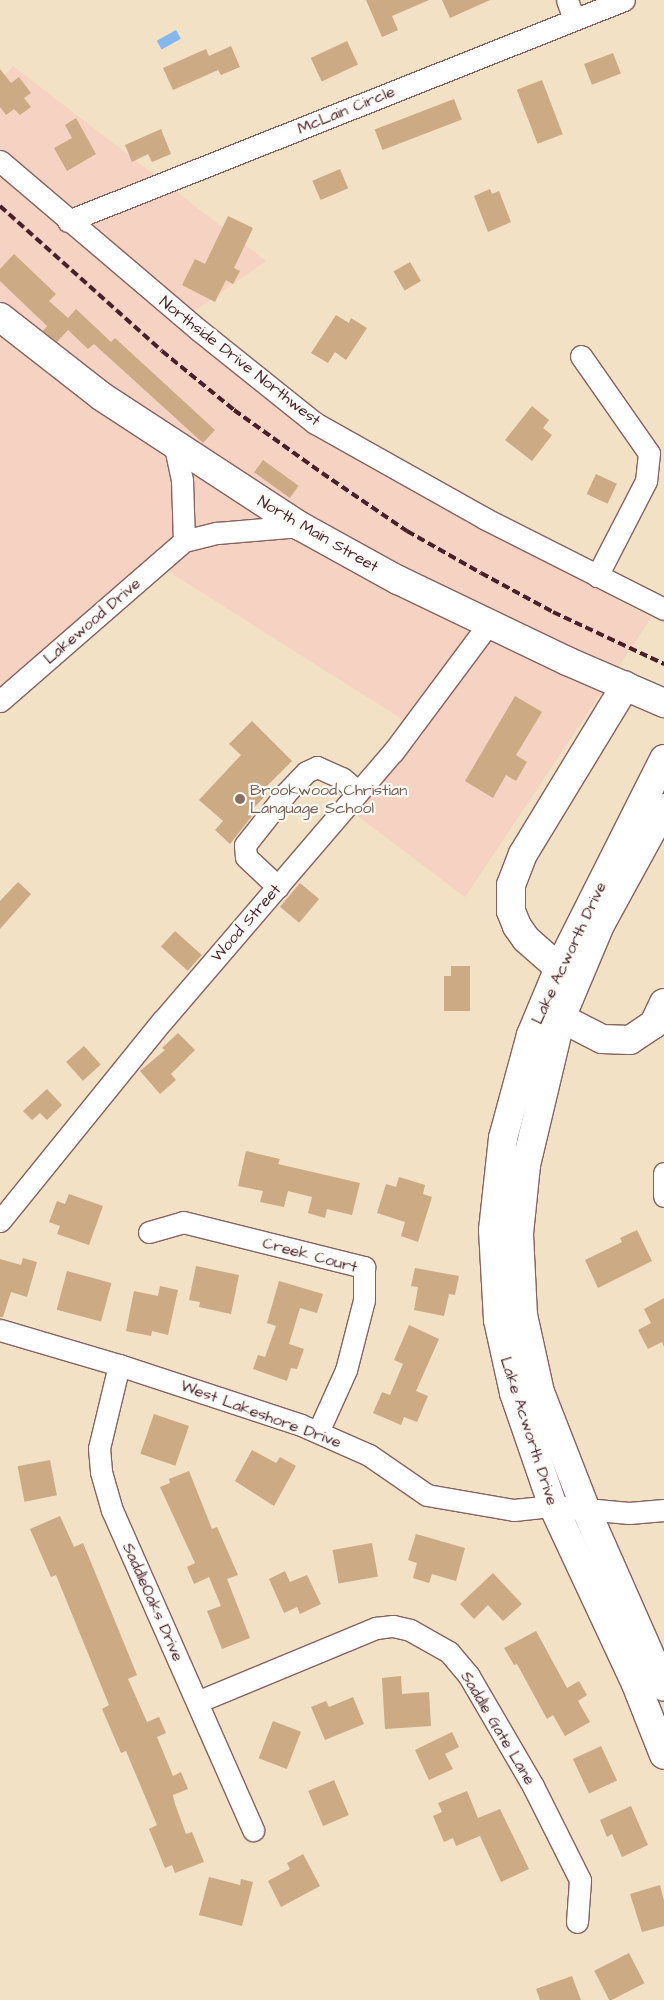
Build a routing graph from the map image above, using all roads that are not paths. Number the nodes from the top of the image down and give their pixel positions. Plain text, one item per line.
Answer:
1 (624, 0) edge
2 (570, 10) edge
3 (0, 161) edge
4 (68, 221) junction
5 (0, 317) edge
6 (581, 356) dead end
7 (175, 447) junction
8 (300, 526) junction
9 (184, 541) junction
10 (597, 576) junction
11 (664, 609) edge
12 (489, 623) junction
13 (625, 686) junction
14 (0, 701) edge
15 (664, 703) edge
16 (664, 759) edge
17 (358, 792) junction
18 (664, 808) edge
19 (278, 886) junction
20 (559, 968) junction
21 (664, 1003) edge
22 (561, 1018) junction
23 (664, 1173) edge
24 (664, 1196) edge
25 (0, 1221) edge
26 (149, 1232) dead end
27 (0, 1330) edge
28 (119, 1365) junction
29 (318, 1432) junction
30 (553, 1506) junction
31 (586, 1510) junction
32 (664, 1510) edge
33 (664, 1687) edge
34 (196, 1702) junction
35 (664, 1755) edge
36 (253, 1830) dead end
37 (577, 1922) dead end

1 - 2 street, McLain Circle
2 - 4 street, McLain Circle
3 - 4 street, Northside Drive Northwest
4 - 10 street, Northside Drive Northwest
5 - 7 main road, North Main Street
6 - 10 street
7 - 8 main road, North Main Street
7 - 9 street
8 - 9 street, Lakewood Drive
8 - 12 main road, North Main Street
9 - 14 street, Lakewood Drive
10 - 11 street, Northside Drive Northwest
12 - 13 main road, North Main Street
12 - 17 street, Wood Street
13 - 15 main road, North Main Street
13 - 20 main road
16 - 20 main road, Lake Acworth Drive
17 - 19 street, Wood Street
17 - 19 street
18 - 22 main road, Lake Acworth Drive
19 - 25 street, Wood Street
20 - 30 main road, Lake Acworth Drive
21 - 22 main road
22 - 31 main road, Lake Acworth Drive
23 - 24 street
26 - 29 street, Creek Court
27 - 28 street, West Lakeshore Drive
28 - 29 street, West Lakeshore Drive
28 - 34 street, SaddleOaks Drive
29 - 30 street, West Lakeshore Drive
30 - 31 street, West Lakeshore Drive
30 - 35 main road, Lake Acworth Drive
31 - 32 street, West Lakeshore Drive
31 - 33 main road, Lake Acworth Drive
34 - 36 street, SaddleOaks Drive
34 - 37 street, Saddle Gate Lane

